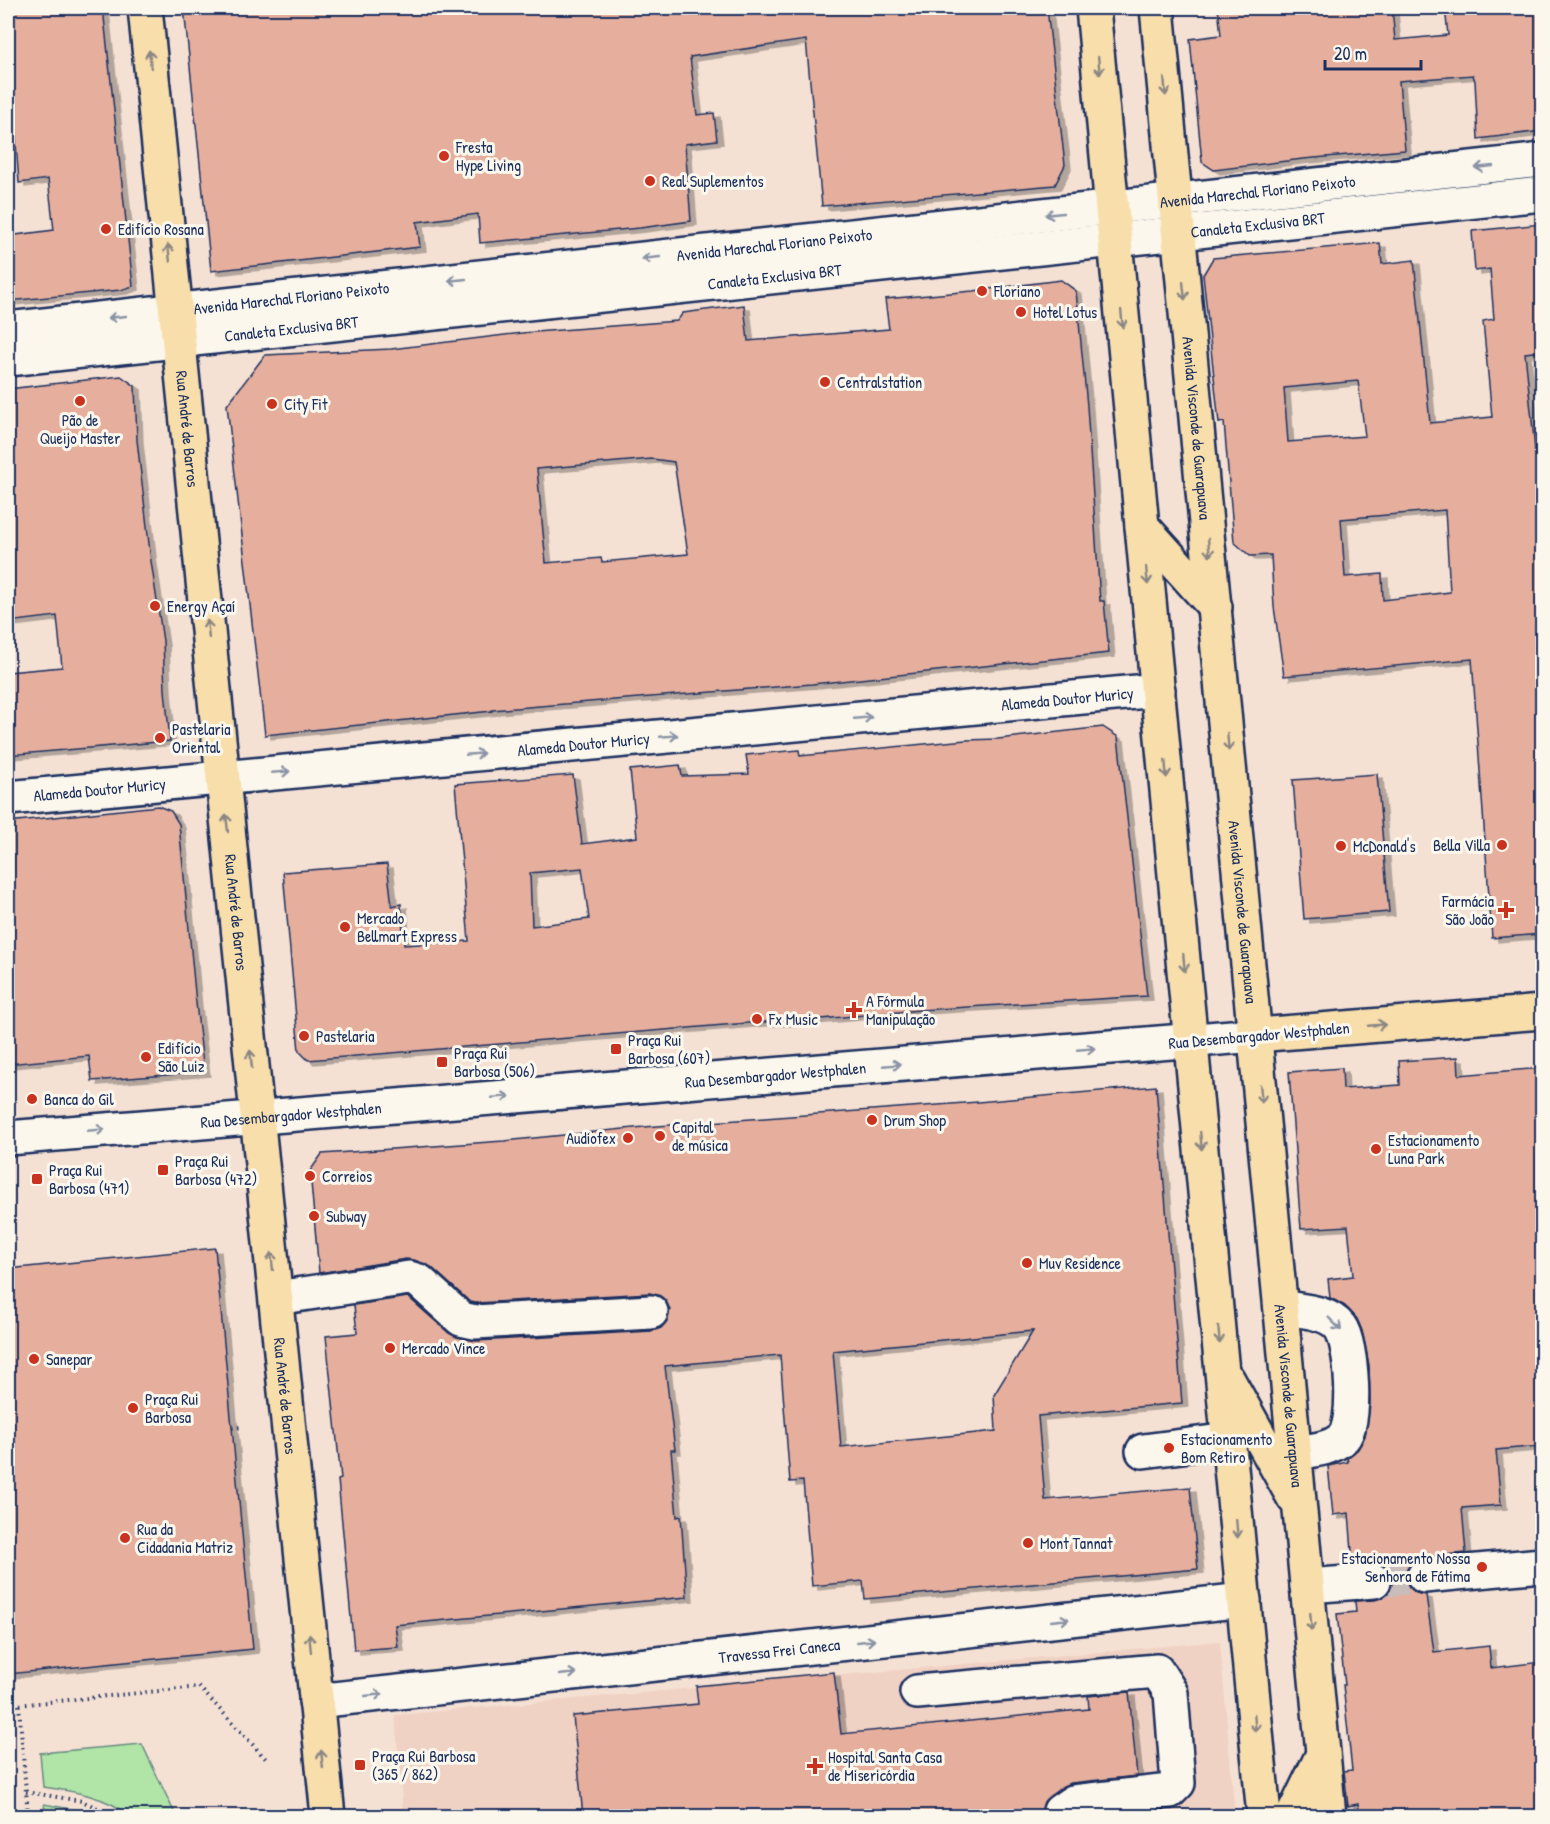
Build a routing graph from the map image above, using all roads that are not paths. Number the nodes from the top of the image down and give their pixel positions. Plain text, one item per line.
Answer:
1 (145, 8) edge
2 (1157, 8) edge
3 (1098, 14) edge
4 (1542, 160) edge
5 (1542, 194) edge
6 (1175, 201) junction
7 (1112, 208) junction
8 (1179, 233) junction
9 (1115, 240) junction
10 (177, 325) junction
11 (8, 329) edge
12 (8, 359) edge
13 (1142, 526) junction
14 (1215, 607) junction
15 (1158, 690) junction
16 (223, 778) junction
17 (8, 798) edge
18 (1542, 1012) edge
19 (1256, 1035) junction
20 (1192, 1041) junction
21 (257, 1117) junction
22 (8, 1138) edge
23 (276, 1298) junction
24 (1281, 1307) junction
25 (651, 1312) dead end
26 (1222, 1368) junction
27 (1229, 1440) junction
28 (1143, 1451) dead end
29 (1294, 1453) junction
30 (1300, 1508) junction
31 (1542, 1565) edge
32 (1424, 1576) tunnel mouth
33 (1374, 1581) tunnel mouth
34 (1307, 1586) junction
35 (1244, 1600) junction
36 (917, 1692) dead end
37 (316, 1701) junction
38 (1323, 1754) junction
39 (328, 1816) edge
40 (1060, 1816) edge
41 (1264, 1816) edge
42 (1293, 1816) edge
43 (1329, 1816) edge

10 -> 1 main road, Rua André de Barros
2 -> 6 main road, Avenida Visconde de Guarapuava
3 -> 7 main road
4 -> 6 street, Avenida Marechal Floriano Peixoto
5 - 8 street, Canaleta Exclusiva BRT
6 - 7 street, Avenida Marechal Floriano Peixoto
6 - 8 main road, Avenida Visconde de Guarapuava
7 - 9 main road
7 -> 10 street, Avenida Marechal Floriano Peixoto
8 - 9 street, Canaleta Exclusiva BRT
8 -> 14 main road, Avenida Visconde de Guarapuava
9 - 10 street, Canaleta Exclusiva BRT
9 -> 13 main road
10 -> 11 street, Avenida Marechal Floriano Peixoto
10 - 12 street, Canaleta Exclusiva BRT
16 -> 10 main road, Rua André de Barros
13 - 14 main road
13 -> 15 main road
14 -> 19 main road, Avenida Visconde de Guarapuava
16 -> 15 street, Alameda Doutor Muricy
15 -> 20 main road
16 - 17 street, Alameda Doutor Muricy
21 -> 16 main road, Rua André de Barros
19 -> 18 main road, Rua Desembargador Westphalen
19 - 20 street, Rua Desembargador Westphalen
19 -> 24 main road, Avenida Visconde de Guarapuava
21 -> 20 street, Rua Desembargador Westphalen
20 -> 26 main road
22 -> 21 street, Rua Desembargador Westphalen
23 -> 21 main road, Rua André de Barros
23 - 25 street
37 -> 23 main road, Rua André de Barros
24 - 29 main road, Avenida Visconde de Guarapuava
24 -> 29 street
26 - 27 main road
26 - 30 main road
27 - 28 street
27 -> 35 main road
29 - 30 main road, Avenida Visconde de Guarapuava
30 - 34 main road, Avenida Visconde de Guarapuava
31 - 32 street
33 - 34 street
34 -> 38 main road, Avenida Visconde de Guarapuava
37 -> 35 street, Travessa Frei Caneca
35 -> 41 main road
36 - 40 street
39 -> 37 main road, Rua André de Barros
38 - 42 main road
38 - 43 main road, Avenida Visconde de Guarapuava

